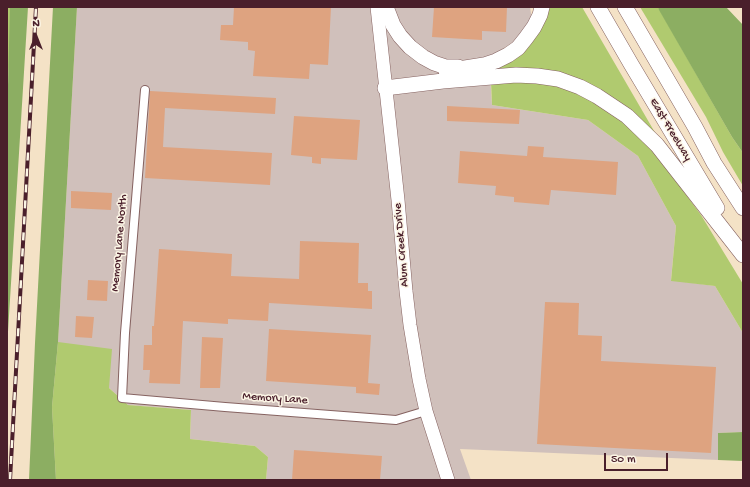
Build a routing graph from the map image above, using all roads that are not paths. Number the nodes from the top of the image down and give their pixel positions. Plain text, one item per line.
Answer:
1 (377, 7) edge
2 (386, 7) edge
3 (542, 7) edge
4 (598, 7) edge
5 (625, 7) edge
6 (471, 68) junction
7 (385, 88) junction
8 (145, 90) dead end
9 (743, 208) edge
10 (743, 254) edge
11 (122, 398) joint
12 (426, 411) junction
13 (448, 480) edge

1 - 7 main road, Alum Creek Drive
2 - 6 highway
3 - 6 highway
4 - 10 highway, East Freeway
5 - 9 highway, East Freeway
6 - 7 highway
7 - 10 highway
7 - 12 main road, Alum Creek Drive
8 - 11 street, Memory Lane North
11 - 12 street, Memory Lane
12 - 13 main road, Alum Creek Drive

